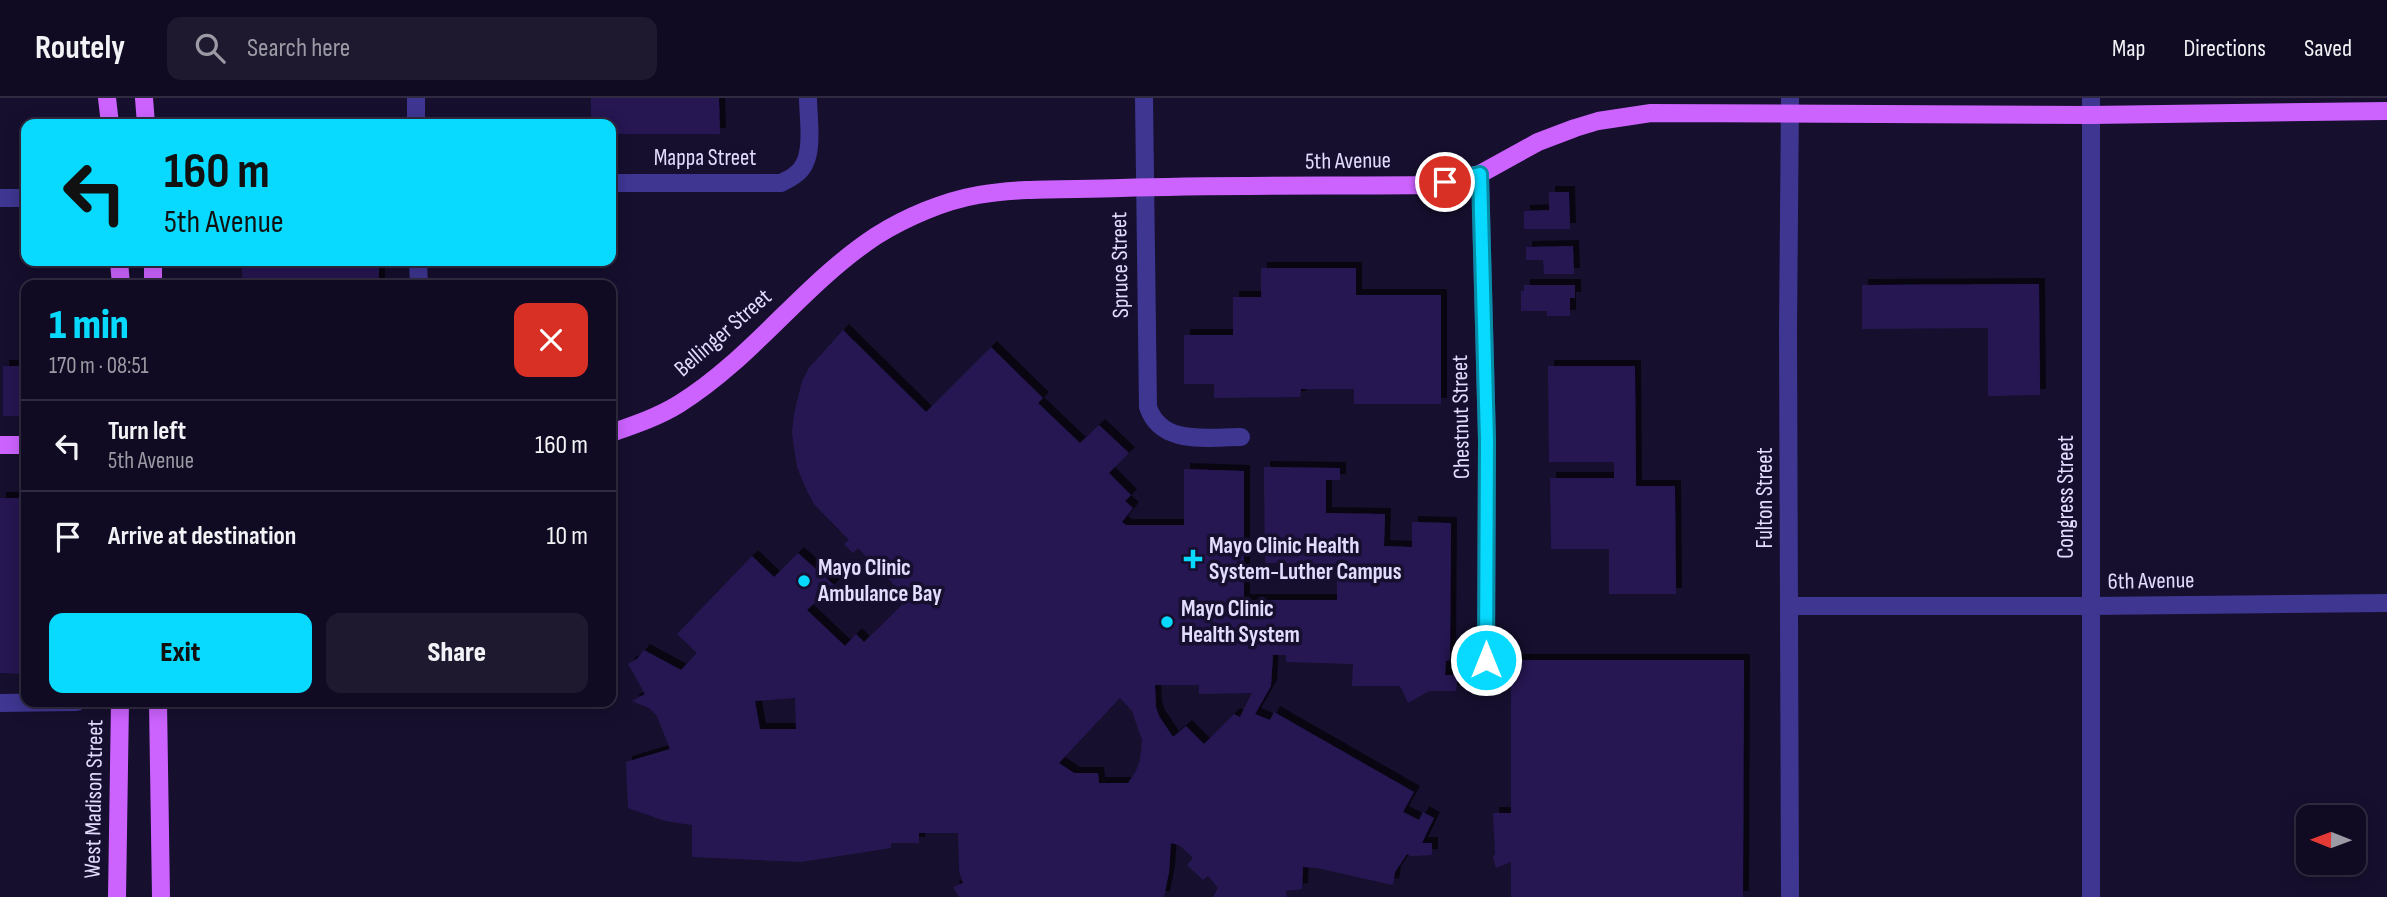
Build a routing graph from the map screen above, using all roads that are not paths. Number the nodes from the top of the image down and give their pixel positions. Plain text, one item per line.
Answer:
1 (107, 98) edge
2 (144, 98) edge
3 (416, 98) edge
4 (808, 98) edge
5 (1144, 98) edge
6 (1790, 106) edge
7 (2091, 106) edge
8 (2387, 111) edge
9 (109, 119) edge
10 (146, 119) edge
11 (416, 119) edge
12 (1480, 174) junction
13 (616, 183) edge
14 (1143, 188) junction
15 (0, 198) edge
16 (21, 198) edge
17 (823, 276) joint
18 (616, 431) edge
19 (1241, 437) dead end
20 (0, 444) edge
21 (21, 445) edge
22 (2387, 603) edge
23 (1790, 606) junction
24 (2091, 606) junction
25 (1486, 660) dead end
26 (0, 703) edge
27 (21, 703) edge
28 (120, 707) edge
29 (158, 707) edge
30 (117, 897) edge
31 (161, 897) edge
32 (1790, 897) edge
33 (2091, 897) edge

1 - 9 main road
2 - 10 main road
3 - 11 street
4 - 13 street, Mappa Street
5 - 14 street, Spruce Street
6 - 7 main road, 5th Avenue
6 - 12 main road, 5th Avenue
6 - 23 street, Fulton Street
7 - 8 main road, 5th Avenue
7 - 24 street, Congress Street
12 - 14 main road, 5th Avenue
12 - 25 street, Chestnut Street
14 - 17 main road, 5th Avenue
14 - 19 street, Spruce Street
15 - 16 street
17 - 18 main road, Bellinger Street
20 - 21 main road
22 - 24 street, 6th Avenue
23 - 24 street, 6th Avenue
23 - 32 street, Fulton Street
24 - 33 street, Congress Street
26 - 27 street
28 - 30 main road, West Madison Street
29 - 31 main road

